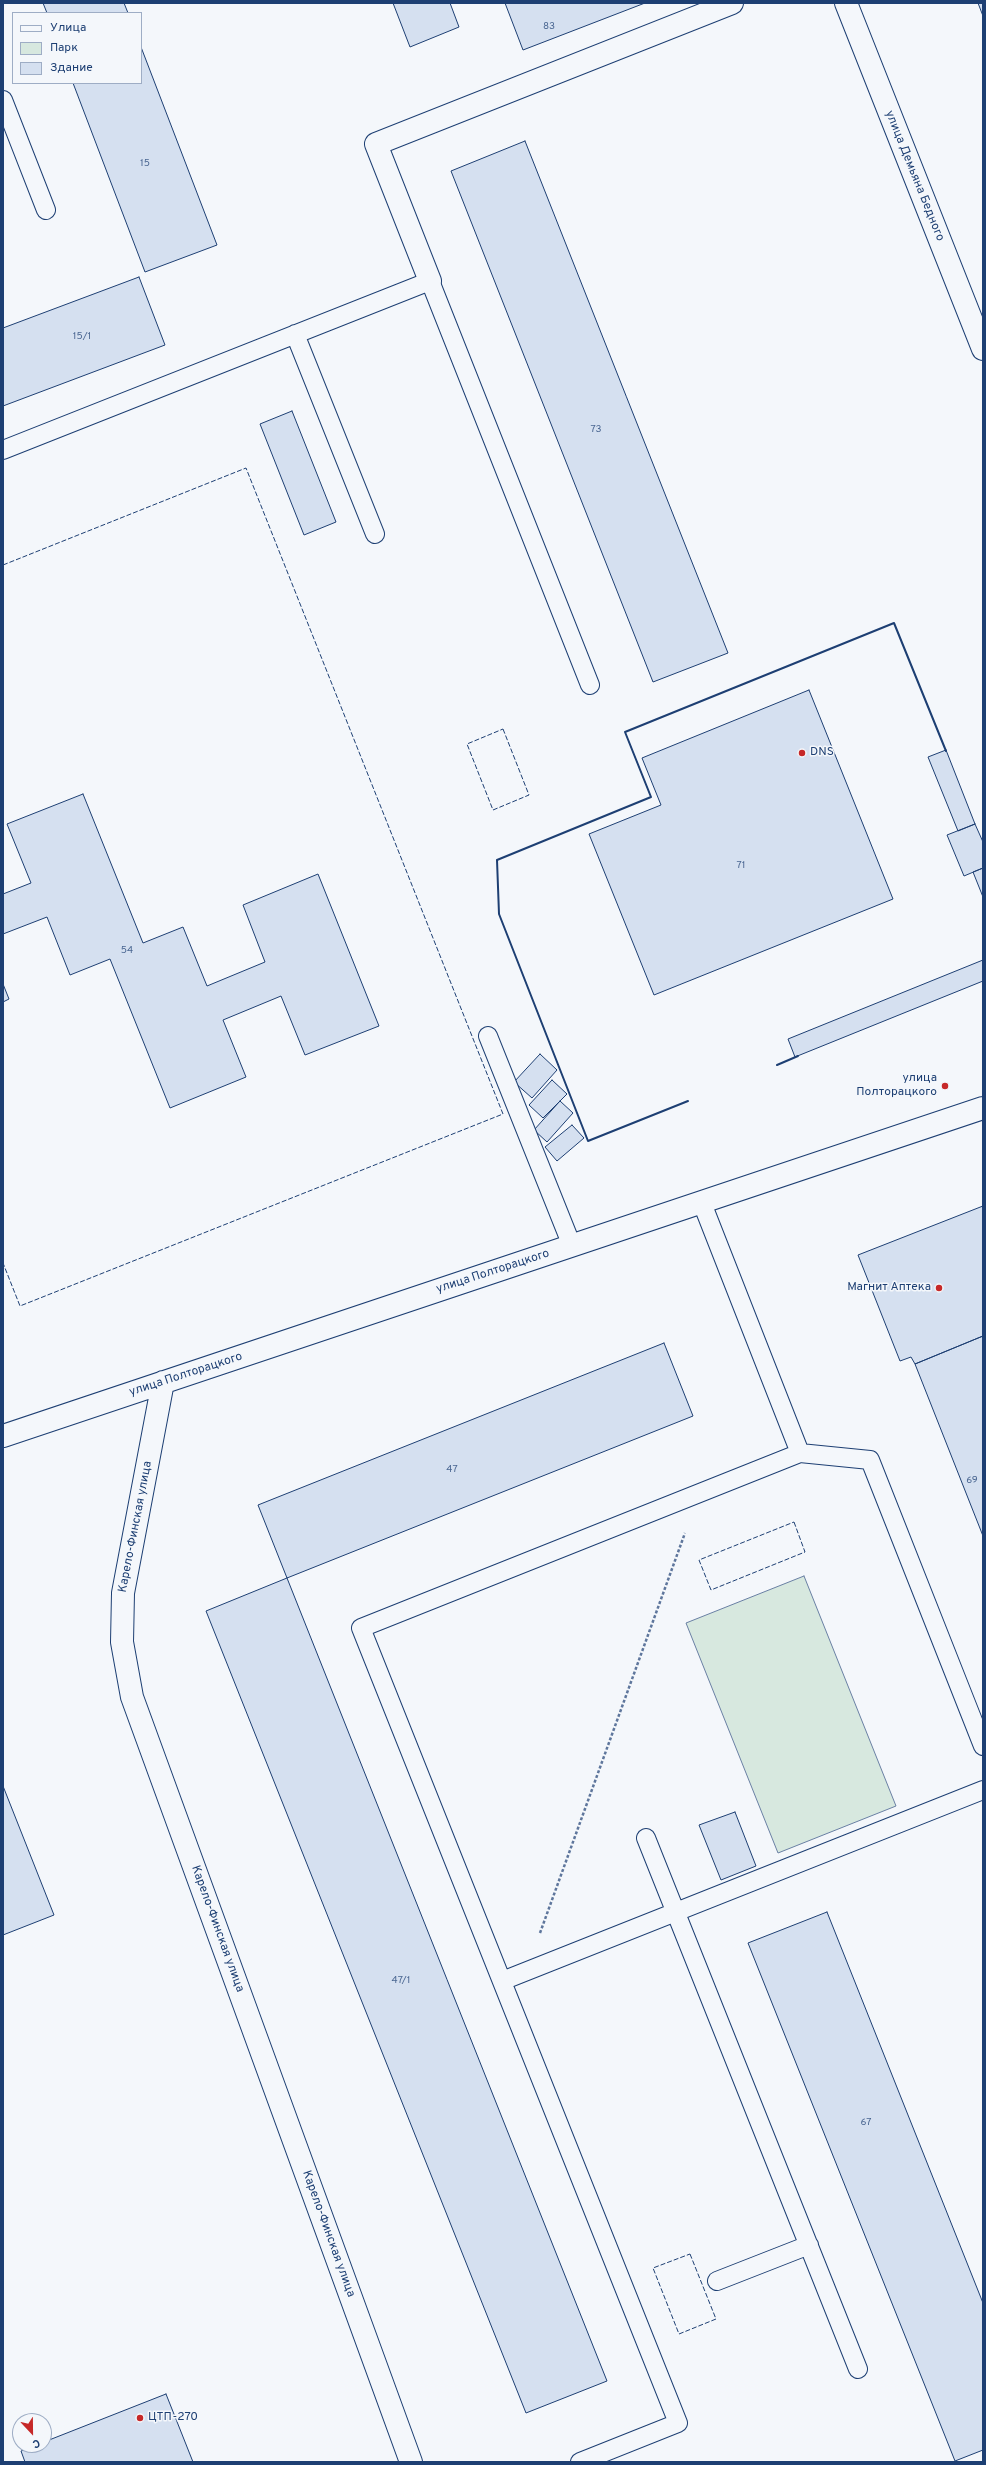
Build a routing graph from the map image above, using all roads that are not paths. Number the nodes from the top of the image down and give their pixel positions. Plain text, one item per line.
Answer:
1 (732, 3) edge
2 (846, 3) edge
3 (3, 100) edge
4 (46, 210) dead end
5 (430, 281) junction
6 (295, 334) junction
7 (983, 349) edge
8 (3, 450) edge
9 (375, 534) dead end
10 (590, 685) dead end
11 (488, 1036) dead end
12 (983, 1108) edge
13 (702, 1203) junction
14 (572, 1246) junction
15 (163, 1382) junction
16 (3, 1436) edge
17 (800, 1453) junction
18 (983, 1746) edge
19 (983, 1790) edge
20 (646, 1838) dead end
21 (676, 1912) junction
22 (502, 1981) junction
23 (808, 2245) junction
24 (717, 2281) dead end
25 (858, 2369) dead end
26 (411, 2462) edge
27 (580, 2462) edge

1 - 5 street
2 - 7 street, улица Демьяна Бедного
3 - 4 lane
5 - 6 lane
5 - 10 lane
6 - 8 lane
6 - 9 lane
11 - 14 lane
12 - 13 street, улица Полторацкого
13 - 14 street, улица Полторацкого
13 - 17 lane
14 - 15 street, улица Полторацкого
15 - 16 street, улица Полторацкого
15 - 26 street, Карело-Финская улица
17 - 18 lane
17 - 22 lane
19 - 21 lane
20 - 21 lane
21 - 22 lane
21 - 23 lane
22 - 27 lane
23 - 24 lane
23 - 25 lane

